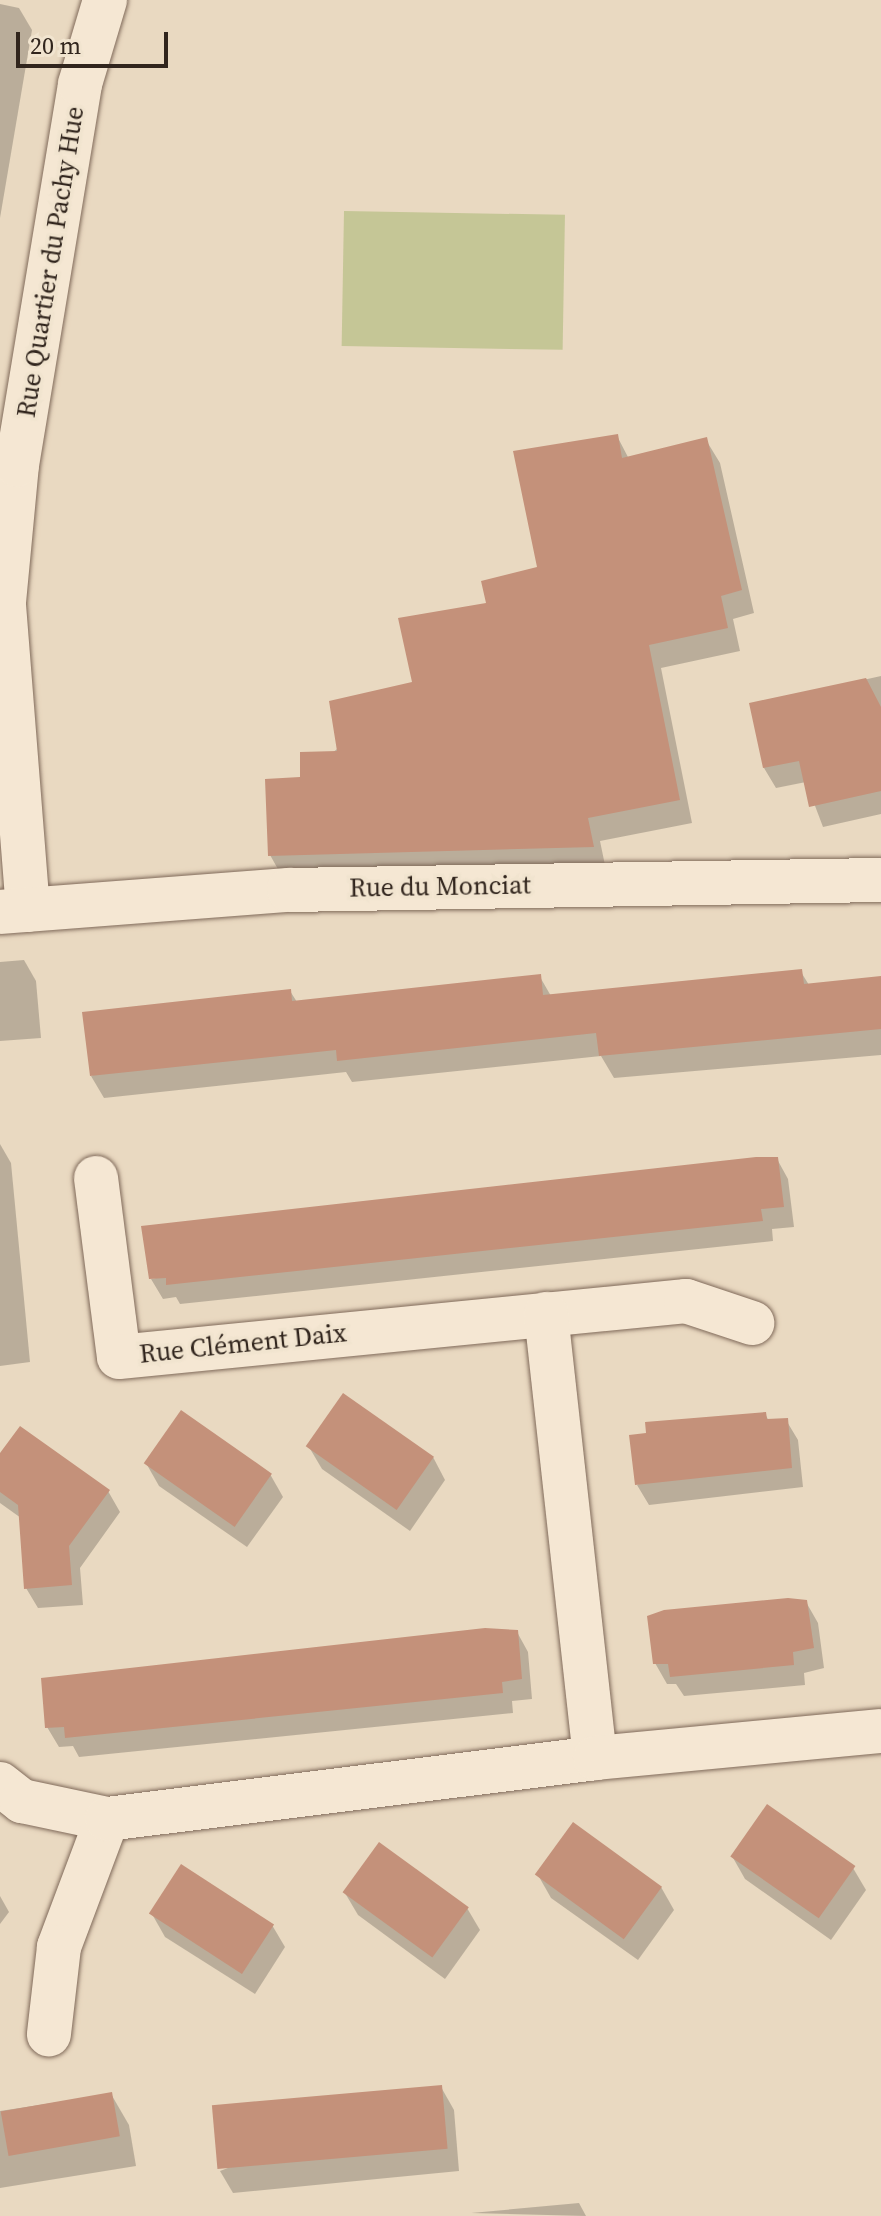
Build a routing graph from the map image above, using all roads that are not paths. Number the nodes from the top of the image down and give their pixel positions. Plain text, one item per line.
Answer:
1 (105, 0) edge
2 (881, 880) edge
3 (14, 911) edge
4 (96, 1178) dead end
5 (546, 1314) junction
6 (752, 1323) dead end
7 (881, 1731) edge
8 (595, 1758) junction
9 (0, 1784) edge
10 (107, 1819) junction
11 (49, 2034) dead end

1 - 3 street, Rue Quartier du Pachy Hue
2 - 3 street, Rue du Monciat
4 - 5 street, Rue Clément Daix
5 - 6 street, Rue Clément Daix
5 - 8 street
7 - 8 street
8 - 10 street
9 - 10 street
10 - 11 street

